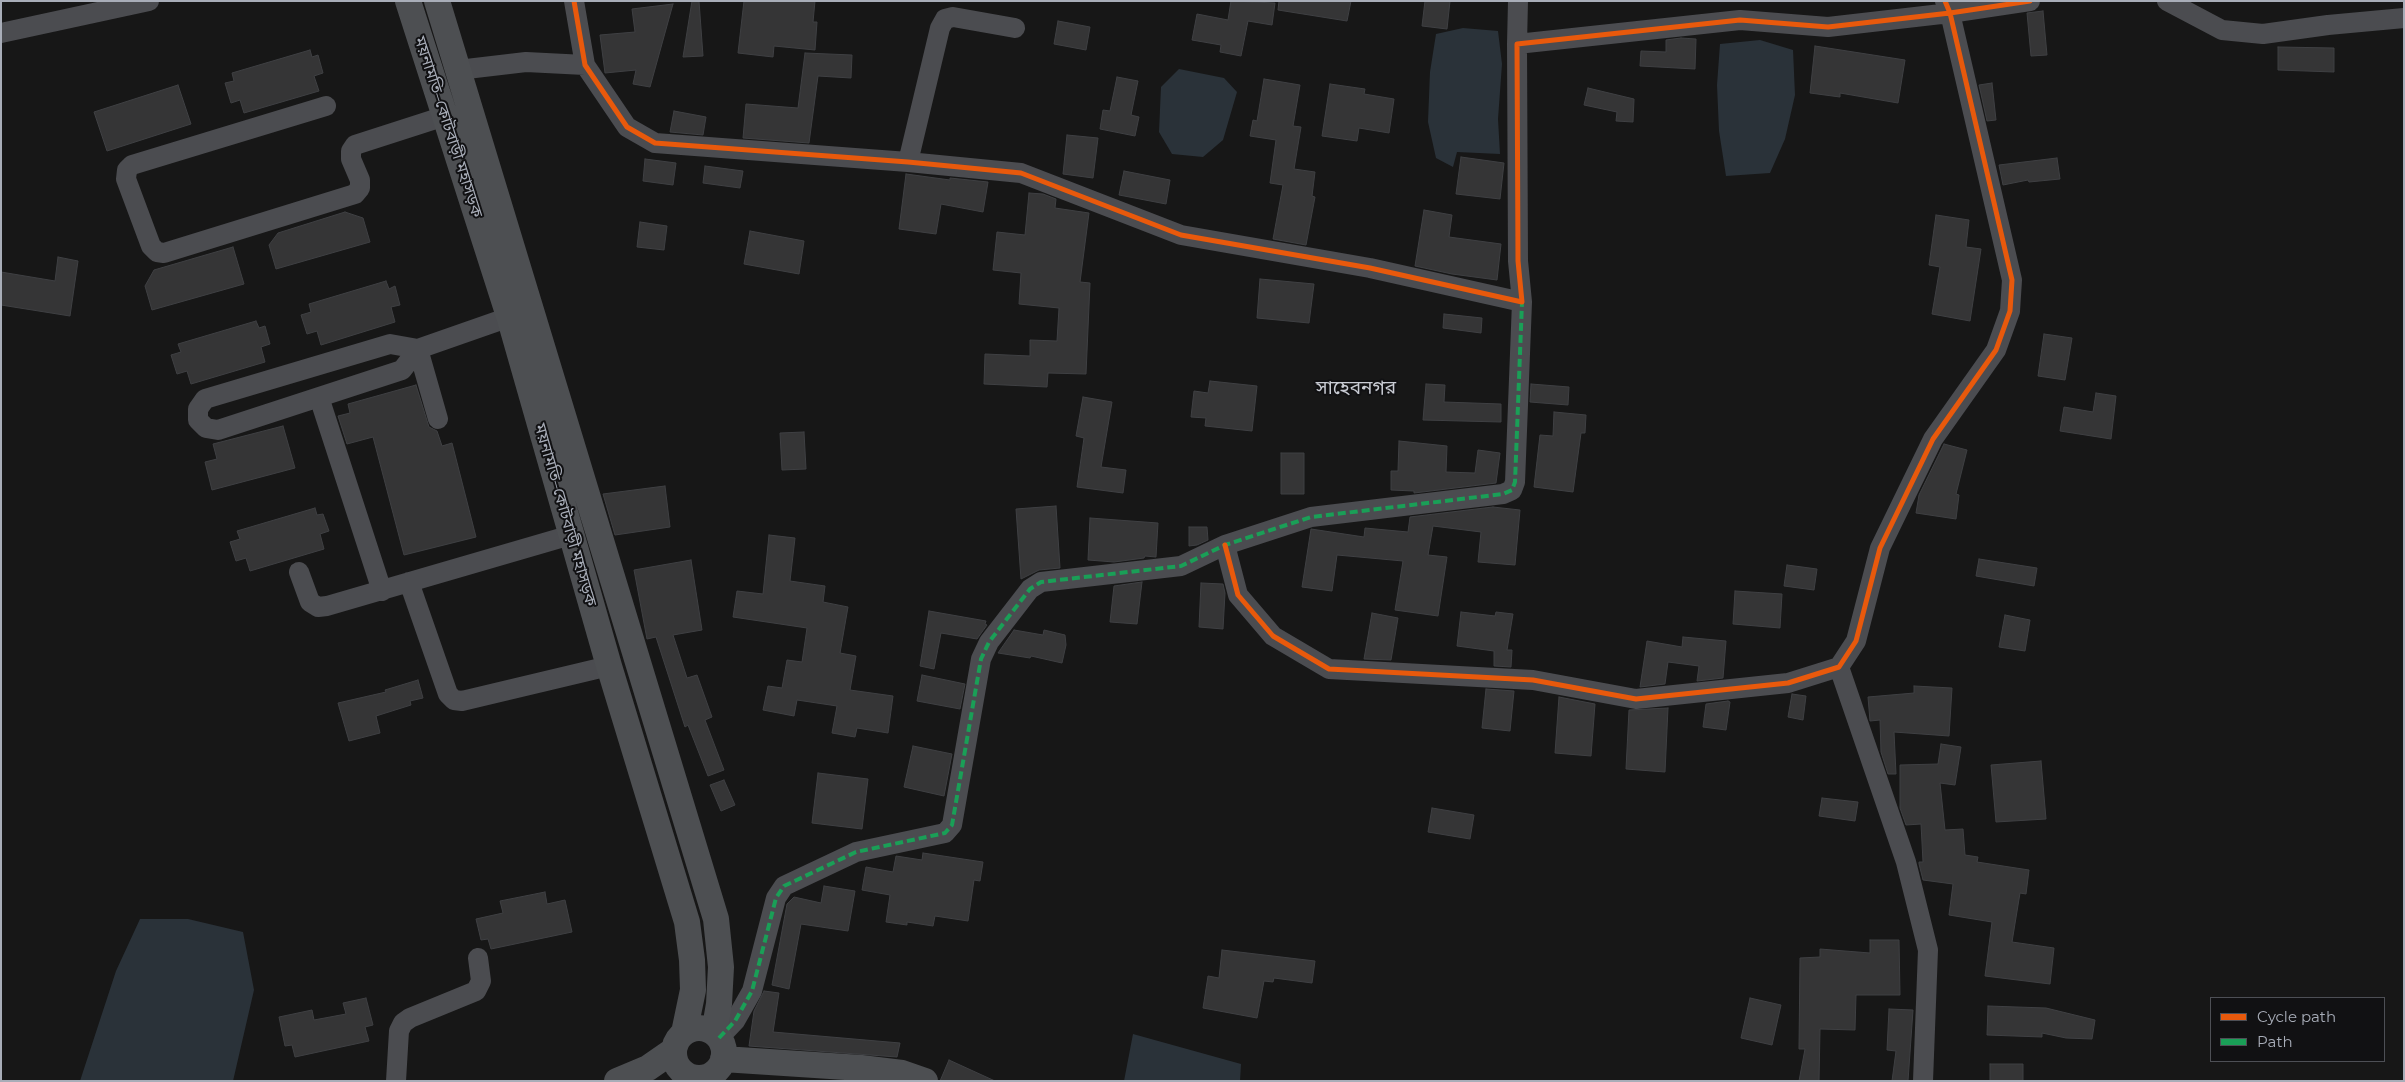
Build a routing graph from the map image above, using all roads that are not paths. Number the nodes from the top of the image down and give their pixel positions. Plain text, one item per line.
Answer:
1 (149, 1) edge
2 (408, 1) edge
3 (437, 1) edge
4 (574, 1) edge
5 (1518, 1) edge
6 (2030, 1) edge
7 (2168, 1) edge
8 (1948, 7) edge
9 (2404, 18) edge
10 (1015, 28) dead end
11 (1, 33) edge
12 (1517, 44) junction
13 (585, 65) junction
14 (458, 70) junction
15 (326, 106) dead end
16 (445, 116) junction
17 (908, 162) junction
18 (1522, 302) junction
19 (520, 313) junction
20 (418, 350) junction
21 (319, 397) junction
22 (438, 419) dead end
23 (571, 535) junction
24 (1225, 545) junction
25 (299, 572) dead end
26 (409, 582) junction
27 (382, 590) junction
28 (609, 666) junction
29 (1839, 667) junction
30 (478, 958) dead end
31 (679, 1051) junction
32 (715, 1058) edge
33 (396, 1081) edge
34 (617, 1081) edge
35 (654, 1081) edge
36 (925, 1081) edge
37 (1923, 1081) edge

1 - 11 street
2 - 16 main road, ময়নামতি–কোটবাড়ী মহাসড়ক
3 - 14 main road, ময়নামতি–কোটবাড়ী মহাসড়ক
4 - 13 street
5 - 12 street
6 - 8 street
7 - 9 street
8 - 12 street
8 - 29 street
10 - 17 street
12 - 18 street
13 - 14 street
13 - 17 street
14 - 19 main road, ময়নামতি–কোটবাড়ী মহাসড়ক
15 - 16 street
16 - 19 main road, ময়নামতি–কোটবাড়ী মহাসড়ক
17 - 18 street
18 - 24 street
19 - 20 street
19 - 23 main road, ময়নামতি–কোটবাড়ী মহাসড়ক
19 - 32 main road, ময়নামতি–কোটবাড়ী মহাসড়ক
20 - 21 street
20 - 21 street
20 - 22 street
21 - 27 street
23 - 26 street
23 - 28 main road, ময়নামতি–কোটবাড়ী মহাসড়ক
24 - 29 street
24 - 32 street
25 - 27 street
26 - 27 street
26 - 28 street
28 - 31 main road, ময়নামতি–কোটবাড়ী মহাসড়ক
29 - 37 street
30 - 33 street
31 - 32 main road
31 - 32 main road
31 - 34 main road
31 - 35 main road
32 - 36 main road

